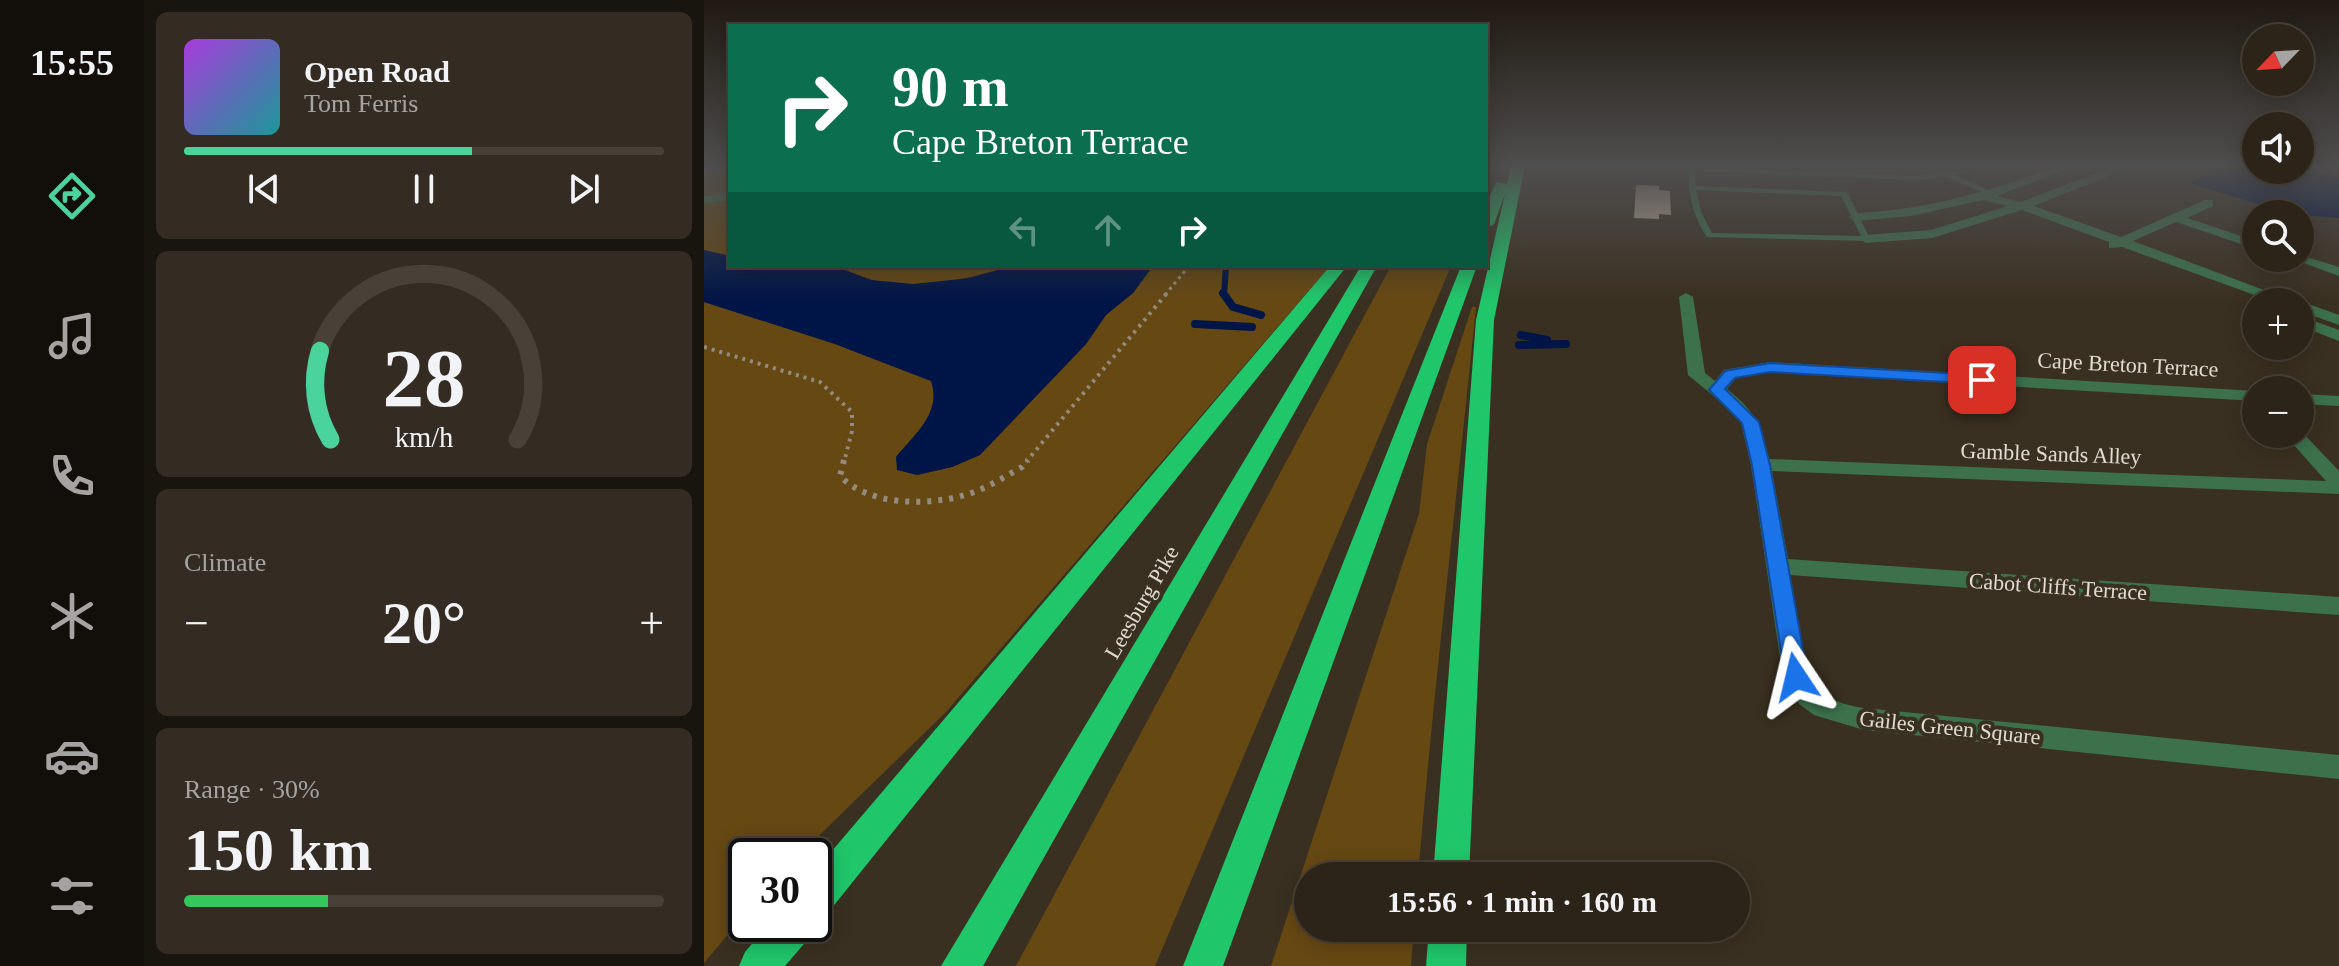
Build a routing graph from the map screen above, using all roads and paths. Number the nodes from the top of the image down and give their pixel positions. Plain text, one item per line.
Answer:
1 (1508, 211) edge
2 (1696, 211) edge
3 (1852, 211) edge
4 (1930, 211) edge
5 (2006, 211) joint
6 (2034, 211) edge
7 (2191, 211) edge
8 (1855, 217) junction
9 (2175, 218) junction
10 (1866, 239) junction
11 (2242, 240) edge
12 (2114, 245) junction
13 (2314, 264) edge
14 (1187, 268) edge
15 (1337, 268) edge
16 (1368, 268) edge
17 (1468, 268) edge
18 (2339, 272) edge
19 (2245, 288) edge
20 (1686, 297) dead end
21 (2242, 299) edge
22 (2314, 311) edge
23 (2339, 320) edge
24 (2314, 326) edge
25 (2339, 336) edge
26 (704, 347) edge
27 (1717, 390) junction
28 (2242, 395) edge
29 (2314, 400) edge
30 (2339, 401) edge
31 (2305, 448) edge
32 (1761, 465) junction
33 (2339, 486) edge
34 (1778, 566) junction
35 (2339, 606) edge
36 (2339, 767) edge
37 (1452, 862) edge
38 (832, 879) edge
39 (780, 942) edge
40 (1447, 942) edge
41 (759, 966) edge
42 (961, 966) edge
43 (1203, 966) edge
44 (1446, 966) edge

1 - 37 highway
2 - 10 lane
3 - 8 lane
4 - 8 street
5 - 10 street
5 - 12 street
6 - 12 street
7 - 9 street
8 - 10 lane
9 - 11 street
9 - 12 street
12 - 19 street
12 - 21 street
13 - 18 street
14 - 26 path
15 - 38 highway
16 - 42 highway, Leesburg Pike
17 - 43 highway
20 - 27 street, Gailes Green Square
22 - 23 street
24 - 25 street
27 - 28 street, Cape Breton Terrace
27 - 32 street, Gailes Green Square
29 - 30 street
31 - 33 street
32 - 33 street, Gamble Sands Alley
32 - 34 street, Gailes Green Square
34 - 35 street, Cabot Cliffs Terrace
34 - 36 street, Gailes Green Square
39 - 41 highway
40 - 44 highway

